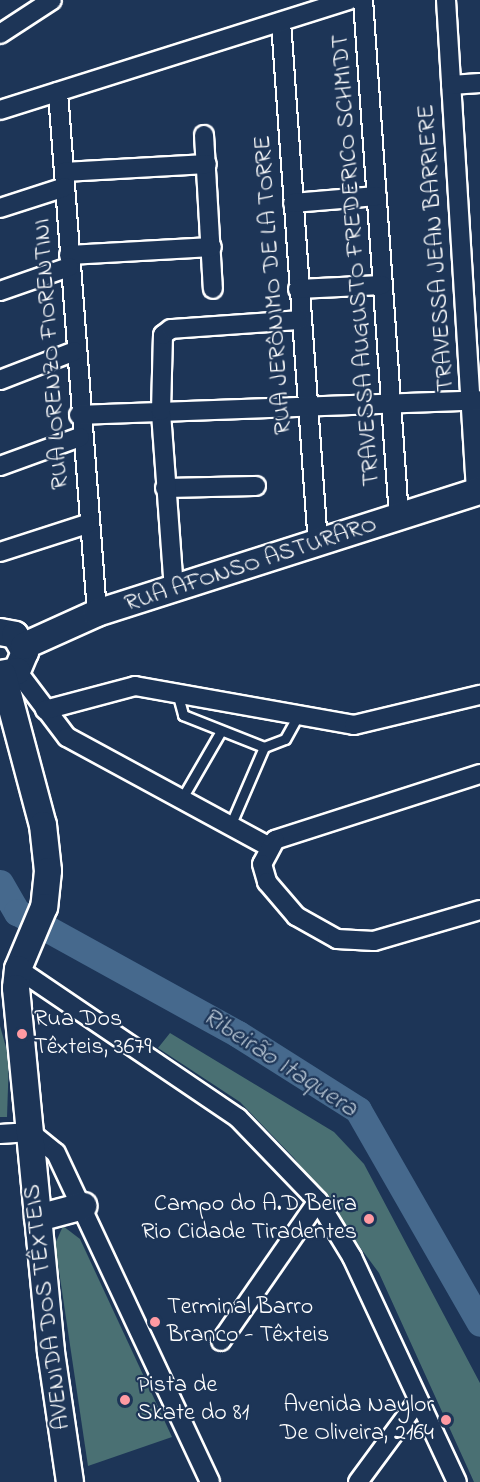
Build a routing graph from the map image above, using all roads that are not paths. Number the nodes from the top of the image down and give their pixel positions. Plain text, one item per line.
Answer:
1 (52, 0) edge
2 (349, 0) edge
3 (363, 0) edge
4 (446, 0) edge
5 (281, 22) junction
6 (0, 34) edge
7 (480, 83) edge
8 (451, 85) junction
9 (58, 92) junction
10 (0, 110) edge
11 (204, 135) dead end
12 (207, 164) junction
13 (65, 179) junction
14 (377, 196) junction
15 (293, 202) junction
16 (0, 208) edge
17 (212, 247) junction
18 (69, 261) junction
19 (472, 278) edge
20 (382, 285) junction
21 (213, 289) dead end
22 (298, 289) junction
23 (0, 291) edge
24 (300, 320) junction
25 (75, 351) junction
26 (0, 380) edge
27 (476, 400) edge
28 (389, 404) junction
29 (304, 405) junction
30 (161, 411) junction
31 (79, 415) junction
32 (80, 437) junction
33 (0, 466) edge
34 (256, 486) dead end
35 (165, 488) junction
36 (478, 492) edge
37 (399, 517) junction
38 (87, 524) junction
39 (318, 544) junction
40 (0, 552) edge
41 (174, 590) junction
42 (97, 613) junction
43 (0, 632) edge
44 (24, 646) junction
45 (7, 673) edge
46 (177, 692) junction
47 (479, 695) edge
48 (45, 710) junction
49 (298, 716) junction
50 (220, 730) junction
51 (264, 747) junction
52 (480, 774) edge
53 (182, 800) junction
54 (230, 826) junction
55 (270, 847) junction
56 (480, 910) edge
57 (18, 969) junction
58 (30, 1132) junction
59 (0, 1134) edge
60 (318, 1201) junction
61 (83, 1206) junction
62 (38, 1218) junction
63 (220, 1341) dead end
64 (417, 1402) junction
65 (70, 1482) edge
66 (210, 1482) edge
67 (358, 1482) edge
68 (457, 1482) edge

1 - 6 street
2 - 5 street
3 - 14 street, TRAVESSA AUGUSTO FREDERICO SCHMIDT
4 - 8 street, TRAVESSA JEAN BARRIERE
5 - 9 street
5 - 15 street, RUA JERÔNIMO DE LA TORRE
7 - 8 street
8 - 19 street, TRAVESSA JEAN BARRIERE
9 - 10 street
9 - 13 street, RUA LORENZO FIORENTINI
11 - 12 street
12 - 13 street
12 - 17 street
13 - 16 street
13 - 18 street, RUA LORENZO FIORENTINI
14 - 15 street
14 - 20 street, TRAVESSA AUGUSTO FREDERICO SCHMIDT
15 - 22 street, RUA JERÔNIMO DE LA TORRE
17 - 18 street
17 - 21 street
18 - 23 street
18 - 25 street, RUA LORENZO FIORENTINI
19 - 27 street, TRAVESSA JEAN BARRIERE
20 - 22 street
20 - 28 street, TRAVESSA AUGUSTO FREDERICO SCHMIDT
22 - 24 street, RUA JERÔNIMO DE LA TORRE
24 - 29 street, RUA JERÔNIMO DE LA TORRE
24 - 30 street
25 - 26 street
25 - 31 street, RUA LORENZO FIORENTINI
27 - 28 street
27 - 36 street, TRAVESSA JEAN BARRIERE
28 - 29 street
28 - 37 street, TRAVESSA AUGUSTO FREDERICO SCHMIDT
29 - 30 street
29 - 39 street, RUA JERÔNIMO DE LA TORRE
30 - 31 street
30 - 35 street
31 - 32 street, RUA LORENZO FIORENTINI
32 - 33 street
32 - 38 street, RUA LORENZO FIORENTINI
34 - 35 street
35 - 41 street
36 - 37 street, RUA AFONSO ASTURARO
37 - 39 street, RUA AFONSO ASTURARO
38 - 40 street
38 - 42 street, RUA LORENZO FIORENTINI
39 - 41 street, RUA AFONSO ASTURARO
41 - 42 street, RUA AFONSO ASTURARO
42 - 44 street, RUA AFONSO ASTURARO
43 - 44 street
44 - 45 street
45 - 48 street
45 - 57 street
46 - 48 street
46 - 49 street
46 - 50 lane
47 - 49 street
48 - 53 street
49 - 51 lane
50 - 51 lane
50 - 53 lane
51 - 54 lane
52 - 55 street
53 - 54 street
54 - 55 street
55 - 56 street
57 - 58 street, AVENIDA DOS TÊXTEIS
57 - 60 street
58 - 59 street
58 - 61 street
58 - 62 street, AVENIDA DOS TÊXTEIS
60 - 63 street
60 - 64 street
61 - 62 street
61 - 66 street
62 - 65 street, AVENIDA DOS TÊXTEIS
64 - 67 street
64 - 68 street

